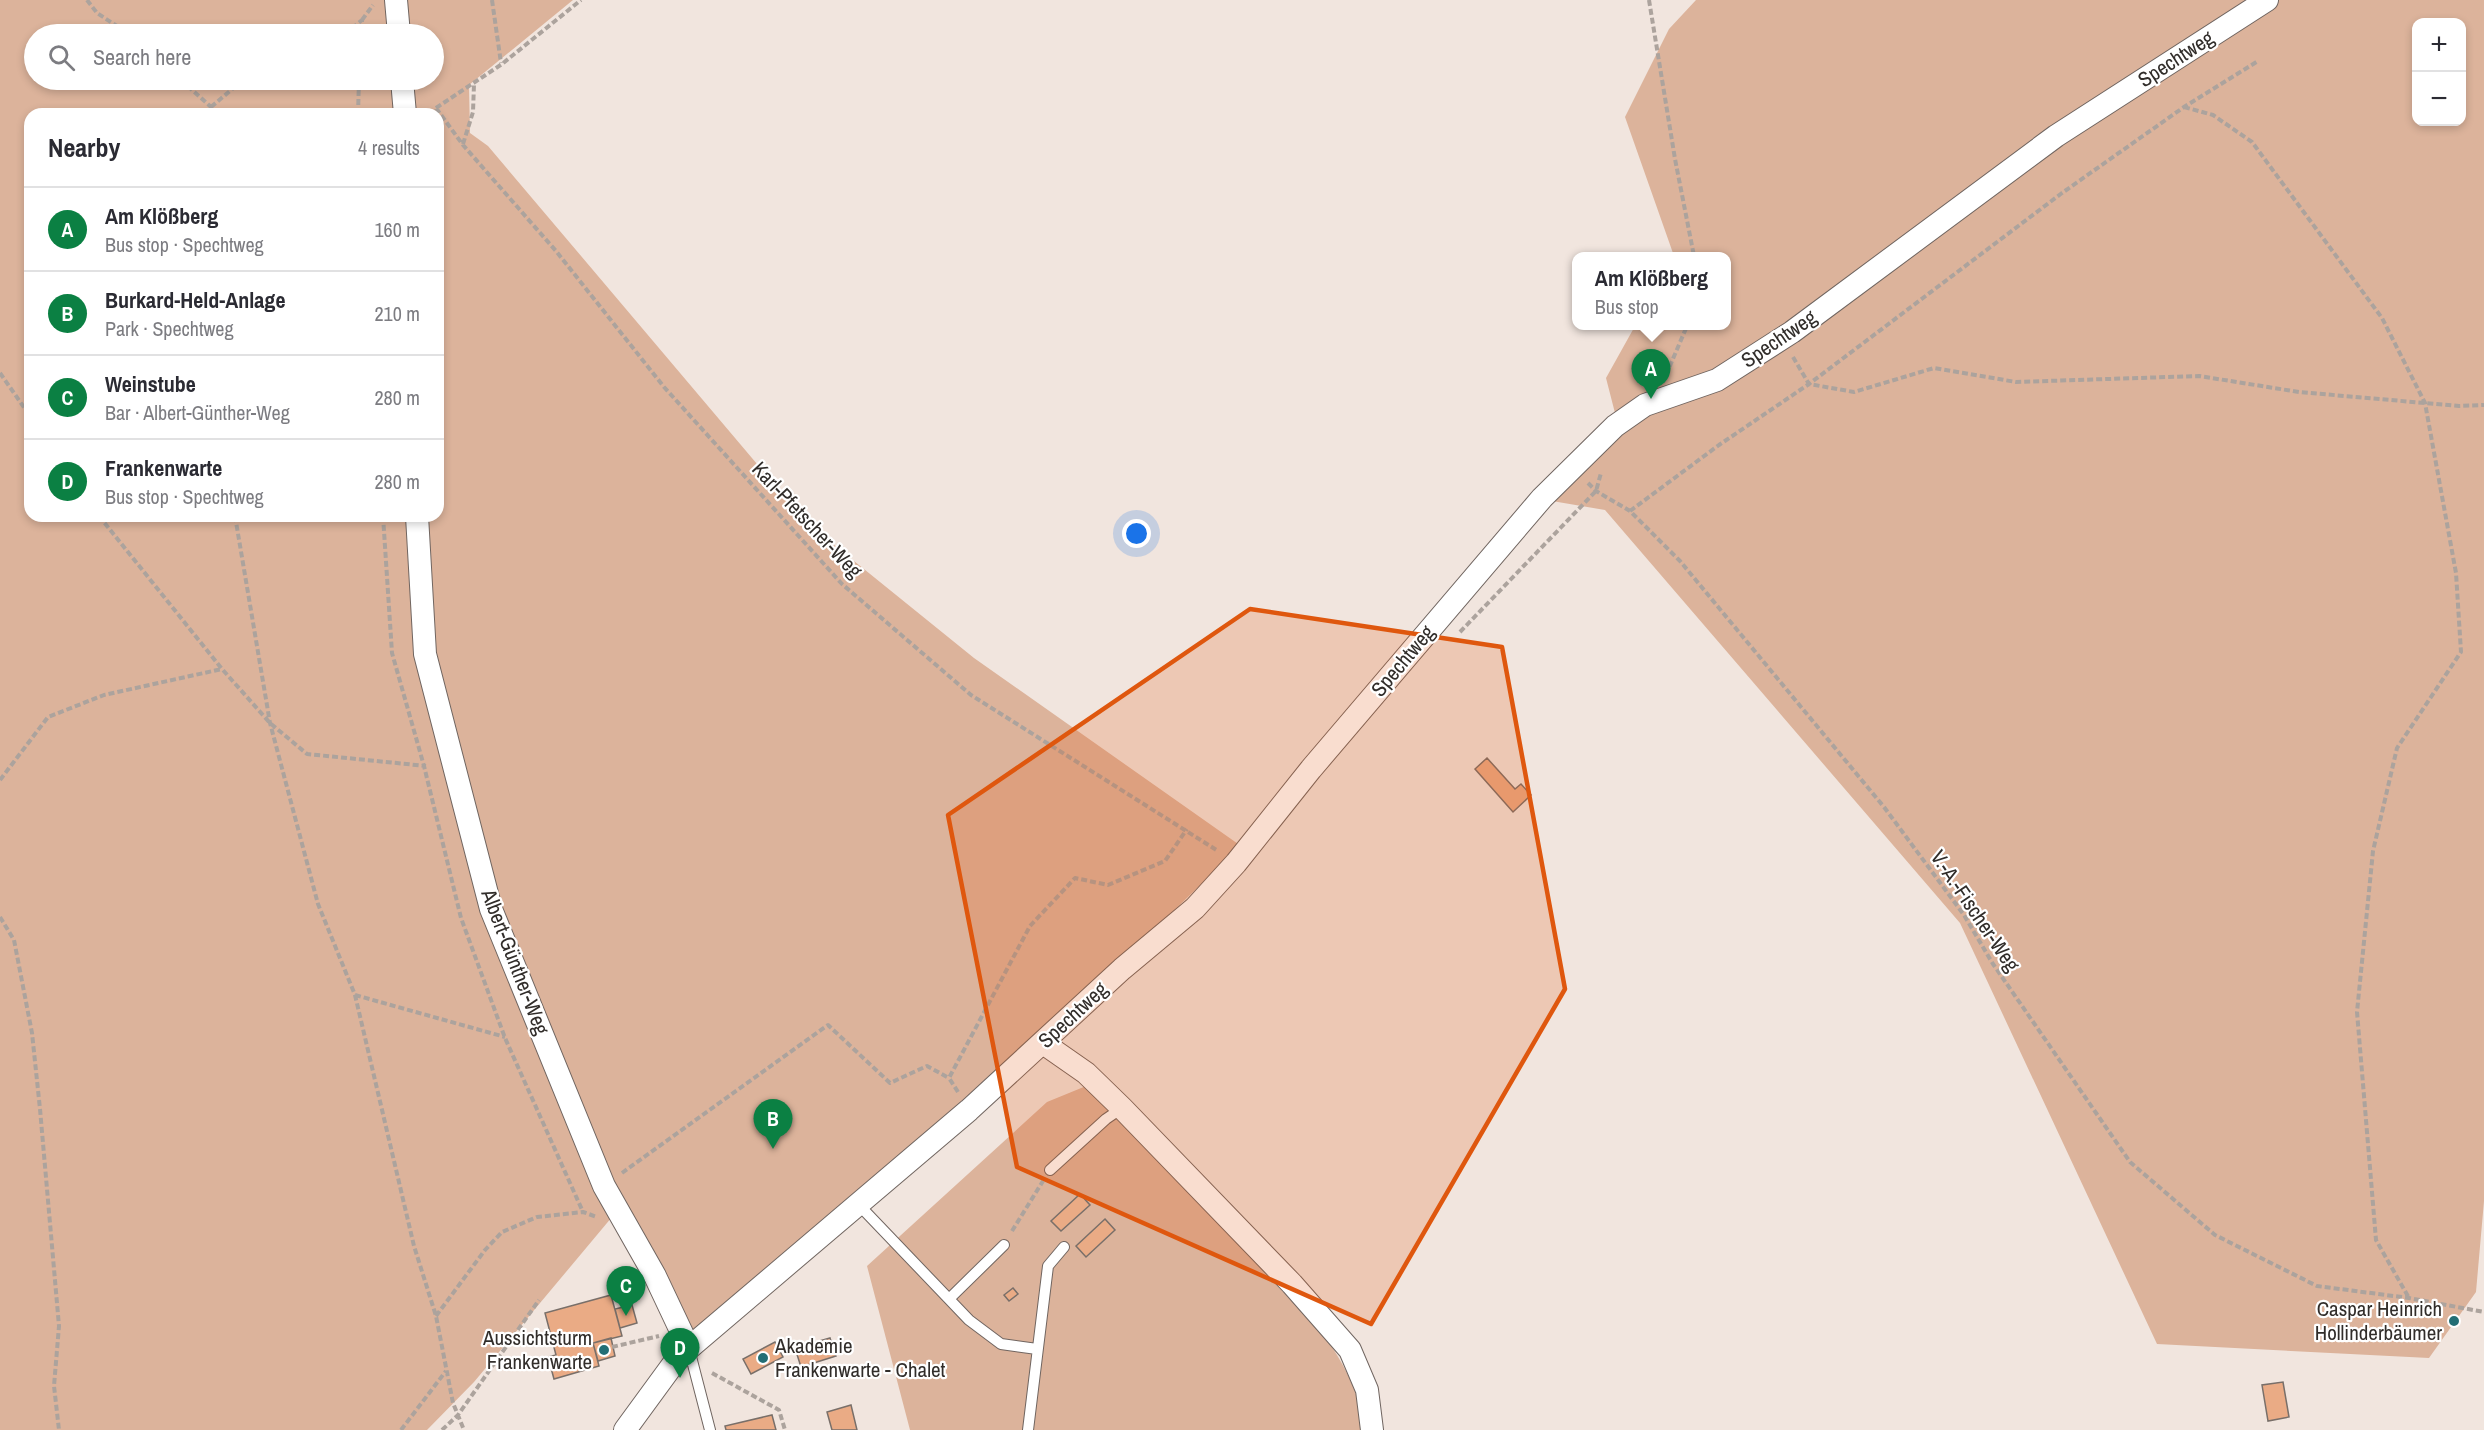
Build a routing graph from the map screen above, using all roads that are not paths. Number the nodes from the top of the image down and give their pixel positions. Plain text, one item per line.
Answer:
1 (396, 0) edge
2 (2267, 0) edge
3 (398, 24) edge
4 (403, 90) edge
5 (404, 108) edge
6 (417, 522) edge
7 (1043, 1044) junction
8 (1122, 1108) junction
9 (1050, 1170) road end
10 (858, 1204) junction
11 (1004, 1245) road end
12 (1064, 1247) dead end
13 (949, 1299) junction
14 (687, 1347) junction
15 (1037, 1349) junction
16 (625, 1430) edge
17 (710, 1430) edge
18 (1028, 1430) edge
19 (1372, 1430) edge

1 - 3 street
2 - 7 street, Spechtweg
4 - 5 street
6 - 14 street, Albert-Günther-Weg
7 - 8 street
7 - 10 street, Spechtweg
8 - 9 lane
8 - 19 street
10 - 13 lane
10 - 14 street, Spechtweg
11 - 13 lane
12 - 15 lane
13 - 15 lane
14 - 16 street, Spechtweg
14 - 17 lane
15 - 18 lane

